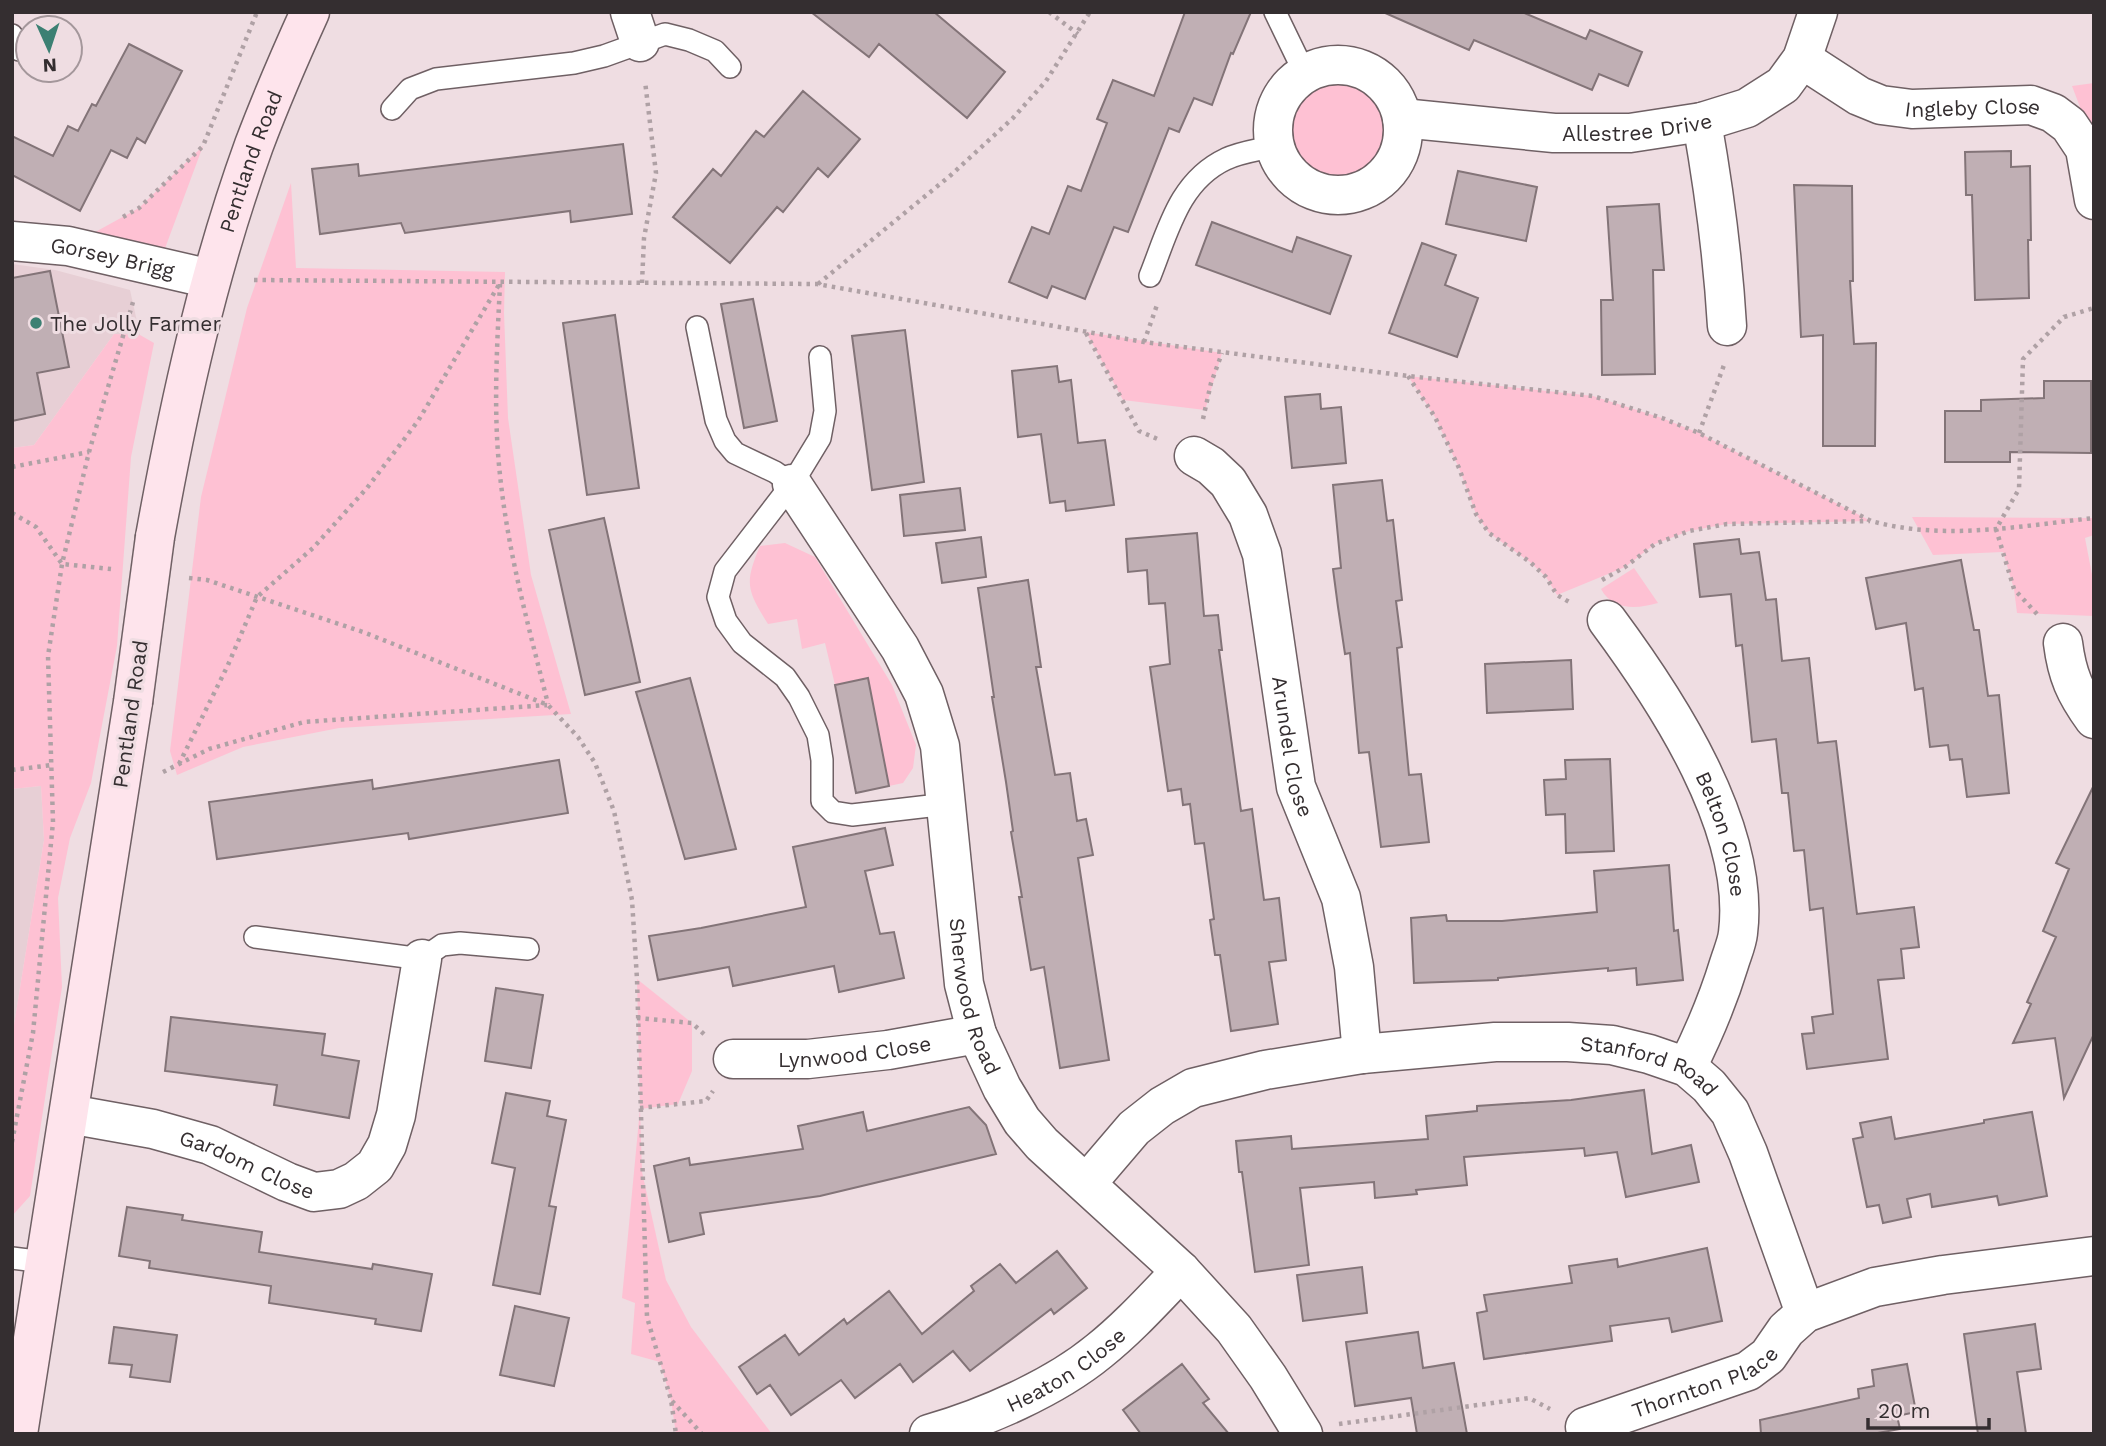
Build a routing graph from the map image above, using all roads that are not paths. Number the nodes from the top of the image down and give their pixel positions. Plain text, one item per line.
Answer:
1 (310, 12) edge
2 (1275, 12) edge
3 (1818, 12) edge
4 (635, 27) edge
5 (1802, 59) junction
6 (730, 67) dead end
7 (1305, 74) junction
8 (392, 109) dead end
9 (1402, 118) junction
10 (1702, 122) junction
11 (1274, 146) junction
12 (2094, 201) edge
13 (12, 241) edge
14 (1150, 276) dead end
15 (211, 279) junction
16 (1727, 326) road end
17 (697, 327) dead end
18 (820, 357) dead end
19 (1194, 456) road end
20 (792, 484) junction
21 (1607, 620) road end
22 (2063, 643) road end
23 (2094, 719) edge
24 (947, 804) junction
25 (255, 937) dead end
26 (528, 949) dead end
27 (422, 959) junction
28 (977, 1034) junction
29 (1362, 1054) junction
30 (733, 1059) road end
31 (1687, 1067) junction
32 (69, 1114) junction
33 (1087, 1183) junction
34 (2094, 1256) edge
35 (28, 1260) edge
36 (1181, 1271) junction
37 (1804, 1313) junction
38 (1585, 1427) road end
39 (1301, 1431) edge
40 (18, 1434) edge
41 (929, 1434) edge

1 - 15 street, Pentland Road
2 - 7 lane
3 - 5 street, Allestree Drive
4 - 6 lane
4 - 8 lane
5 - 10 street, Allestree Drive
5 - 12 street, Ingleby Close
7 - 9 street
7 - 11 street
9 - 10 street, Allestree Drive
9 - 11 street
10 - 16 street
11 - 14 lane
13 - 15 street, Gorsey Brigg
15 - 32 street, Pentland Road, bridge
17 - 20 lane
18 - 20 lane
19 - 29 street, Arundel Close
20 - 24 street, Sherwood Road
20 - 24 lane
21 - 31 street, Belton Close
22 - 23 street
24 - 28 street, Sherwood Road
25 - 27 lane
26 - 27 lane
27 - 32 street, Gardom Close
28 - 30 street, Lynwood Close
28 - 33 street, Sherwood Road
29 - 31 street, Stanford Road
29 - 33 street, Stanford Road
31 - 37 street, Stanford Road
32 - 35 street, Pentland Road
33 - 36 street, Sherwood Road
34 - 37 street
35 - 40 street, Pentland Road
36 - 39 street, Sherwood Road
36 - 41 street, Heaton Close
37 - 38 street, Thornton Place

